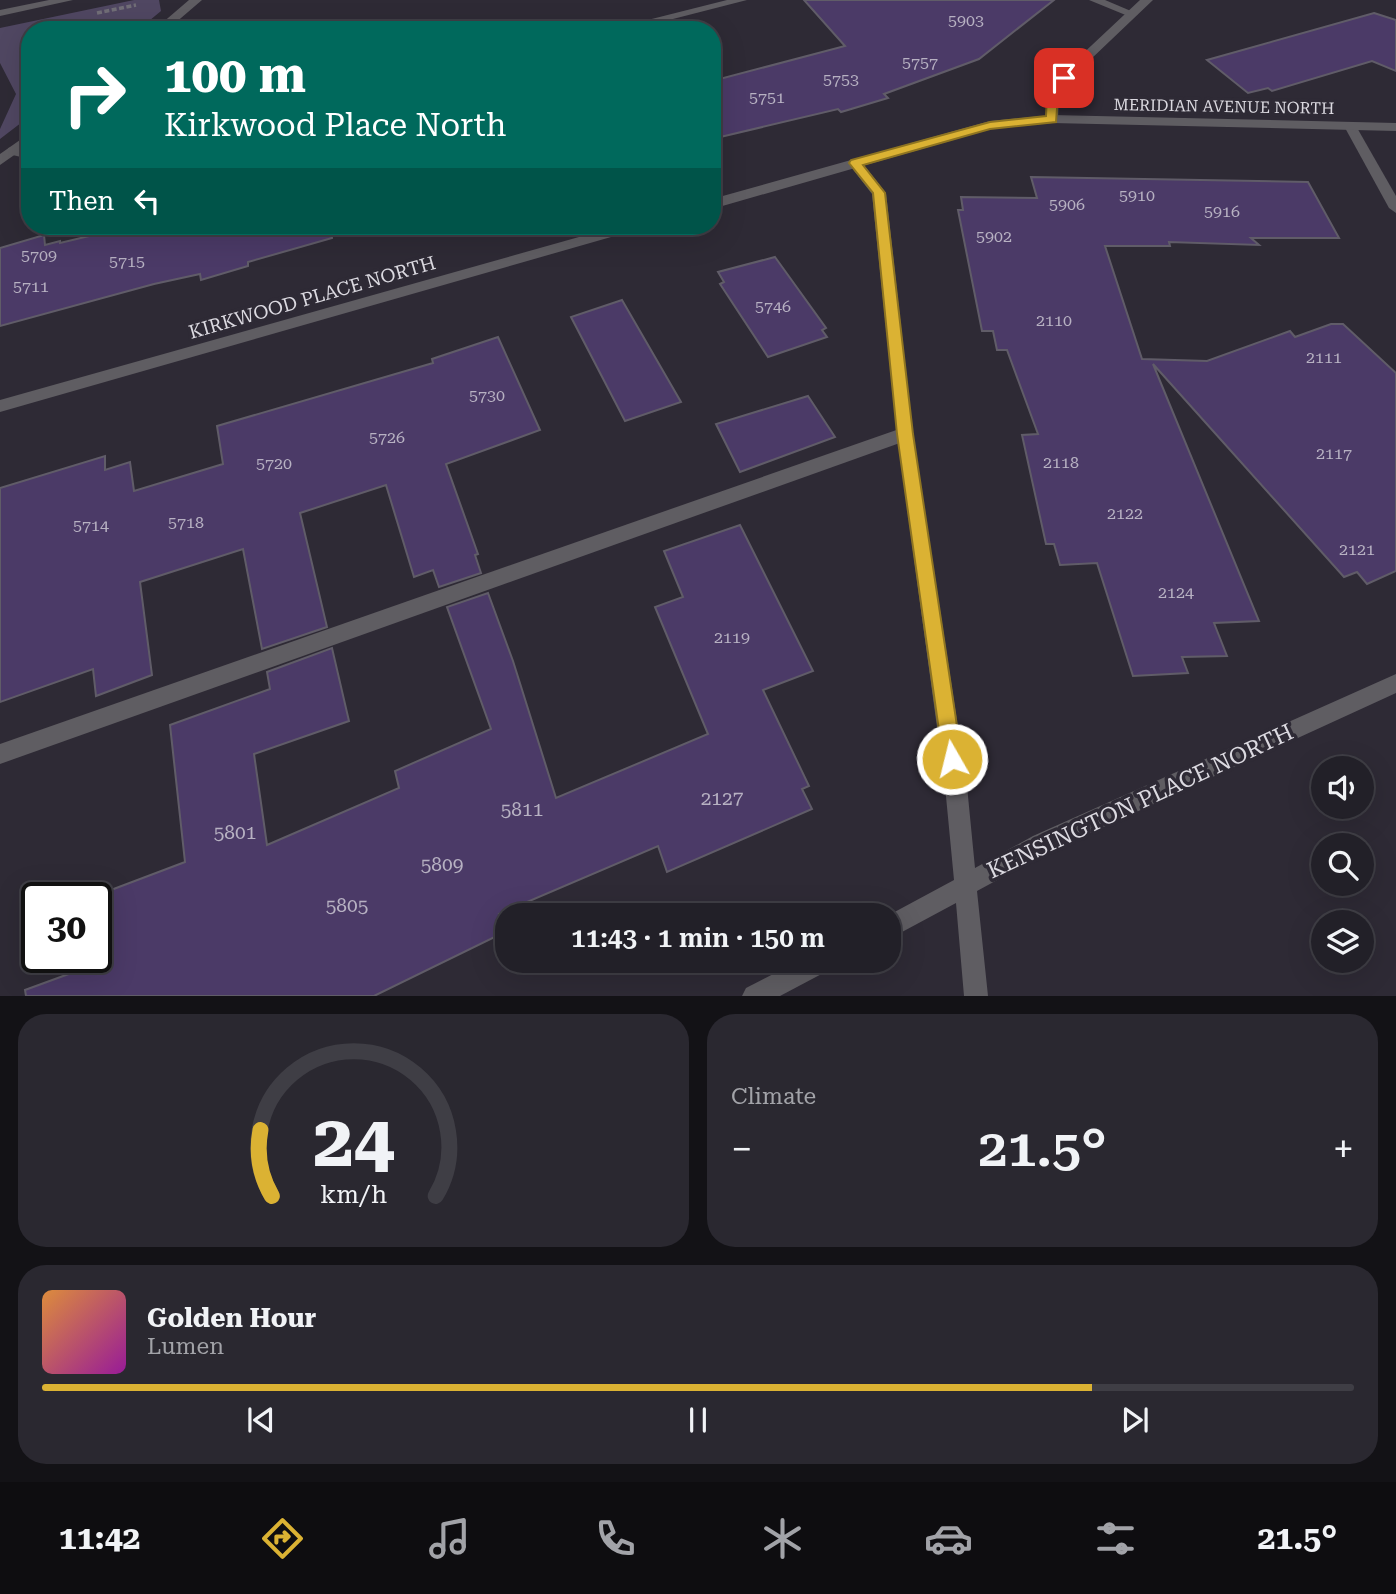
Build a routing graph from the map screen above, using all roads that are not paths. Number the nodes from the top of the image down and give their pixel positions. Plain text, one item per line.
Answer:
1 (67, 0) edge
2 (196, 0) edge
3 (741, 0) edge
4 (1095, 0) edge
5 (1147, 0) edge
6 (0, 13) edge
7 (1132, 14) junction
8 (171, 21) edge
9 (652, 21) edge
10 (1052, 119) junction
11 (1350, 126) junction
12 (1396, 127) edge
13 (21, 144) edge
14 (13, 151) junction
15 (21, 153) edge
16 (0, 162) edge
17 (855, 163) junction
18 (721, 201) edge
19 (1396, 208) edge
20 (603, 235) edge
21 (0, 405) edge
22 (905, 434) junction
23 (1396, 683) edge
24 (0, 754) edge
25 (966, 883) junction
26 (901, 921) edge
27 (799, 973) edge
28 (754, 996) edge
29 (976, 996) edge

1 - 6 street
2 - 8 street
3 - 9 street
4 - 7 street
5 - 7 street
7 - 10 street
10 - 11 street, MERIDIAN AVENUE NORTH
10 - 17 street
11 - 12 street, MERIDIAN AVENUE NORTH
11 - 19 street
13 - 14 street
14 - 15 street
14 - 16 street
17 - 18 street
17 - 22 street
20 - 21 street, KIRKWOOD PLACE NORTH
22 - 24 street
22 - 25 street
23 - 25 street, KENSINGTON PLACE NORTH
25 - 26 street, KENSINGTON PLACE NORTH
25 - 29 street
27 - 28 street

